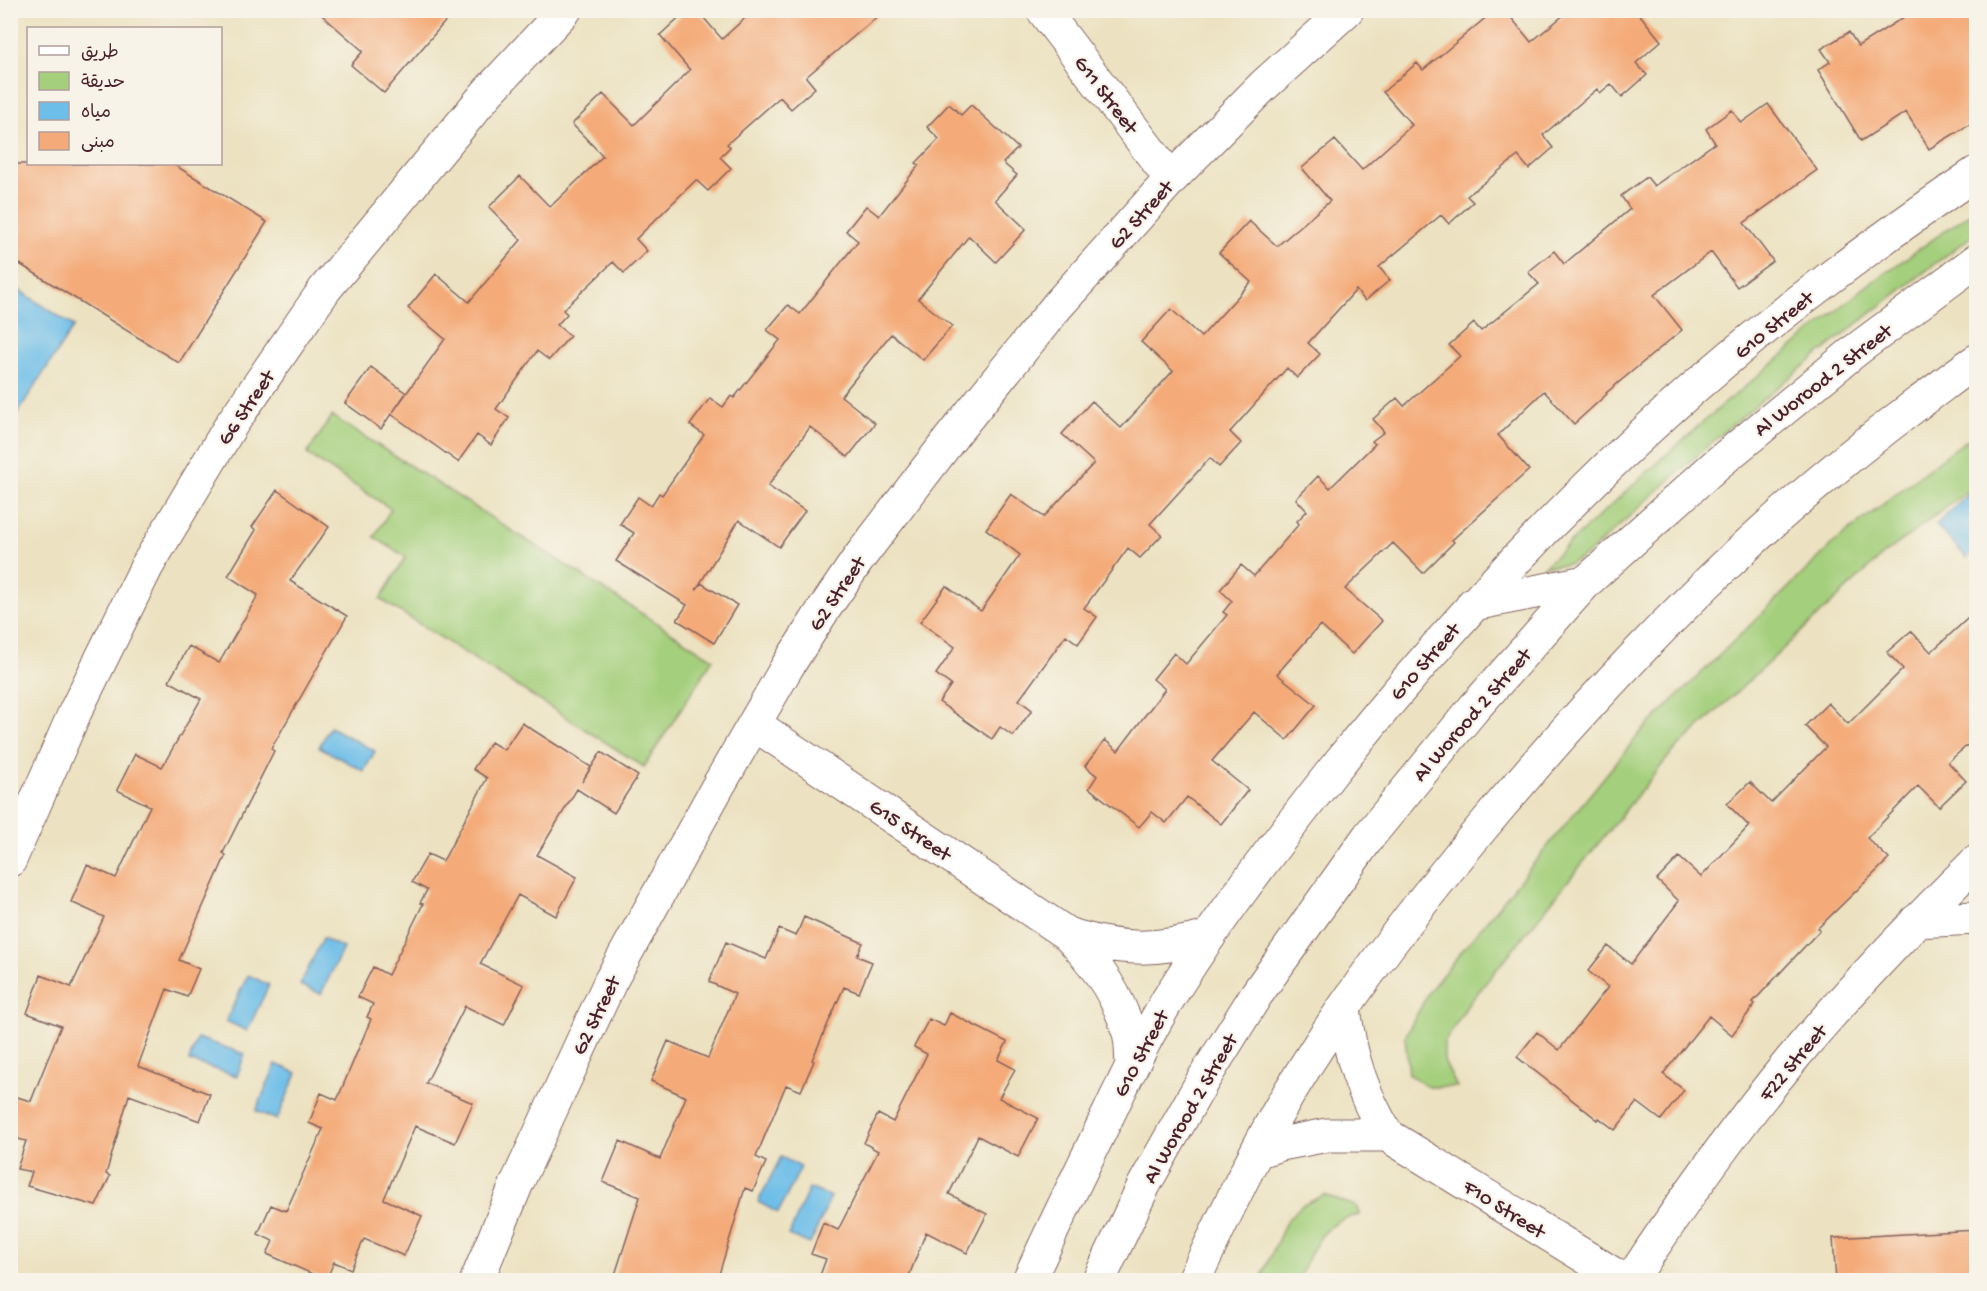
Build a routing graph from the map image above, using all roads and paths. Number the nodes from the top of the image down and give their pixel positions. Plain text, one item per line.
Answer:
1 (565, 10) edge
2 (1043, 10) edge
3 (1347, 10) edge
4 (1977, 173) edge
5 (1171, 178) junction
6 (1977, 261) edge
7 (1977, 361) edge
8 (1586, 582) junction
9 (1473, 604) junction
10 (754, 724) junction
11 (10, 860) edge
12 (1977, 862) edge
13 (1977, 918) edge
14 (1916, 921) junction
15 (1067, 934) junction
16 (1209, 937) junction
17 (1344, 1008) junction
18 (1132, 1066) junction
19 (1387, 1136) junction
20 (1258, 1151) junction
21 (477, 1281) edge
22 (1029, 1281) edge
23 (1099, 1281) edge
24 (1194, 1281) edge
25 (1623, 1281) edge
26 (1631, 1281) edge

1 - 11 street, G6 Street
2 - 5 street, G11 Street
3 - 5 street, G2 Street
4 - 9 street, G10 Street
5 - 10 street, G2 Street
6 - 8 street, Al Worood 2 Street
7 - 17 street
8 - 9 street
8 - 23 street, Al Worood 2 Street
9 - 16 street, G10 Street
10 - 15 street, G15 Street
10 - 21 street, G2 Street
12 - 14 street, F22 Street
13 - 14 street
14 - 26 street, F22 Street
15 - 16 street, G15 Street
15 - 18 street, G15 Street
16 - 18 street, G10 Street
17 - 19 street, F10 Street
17 - 20 street
18 - 22 street, G10 Street
19 - 20 street
19 - 25 street, F10 Street
20 - 24 street

